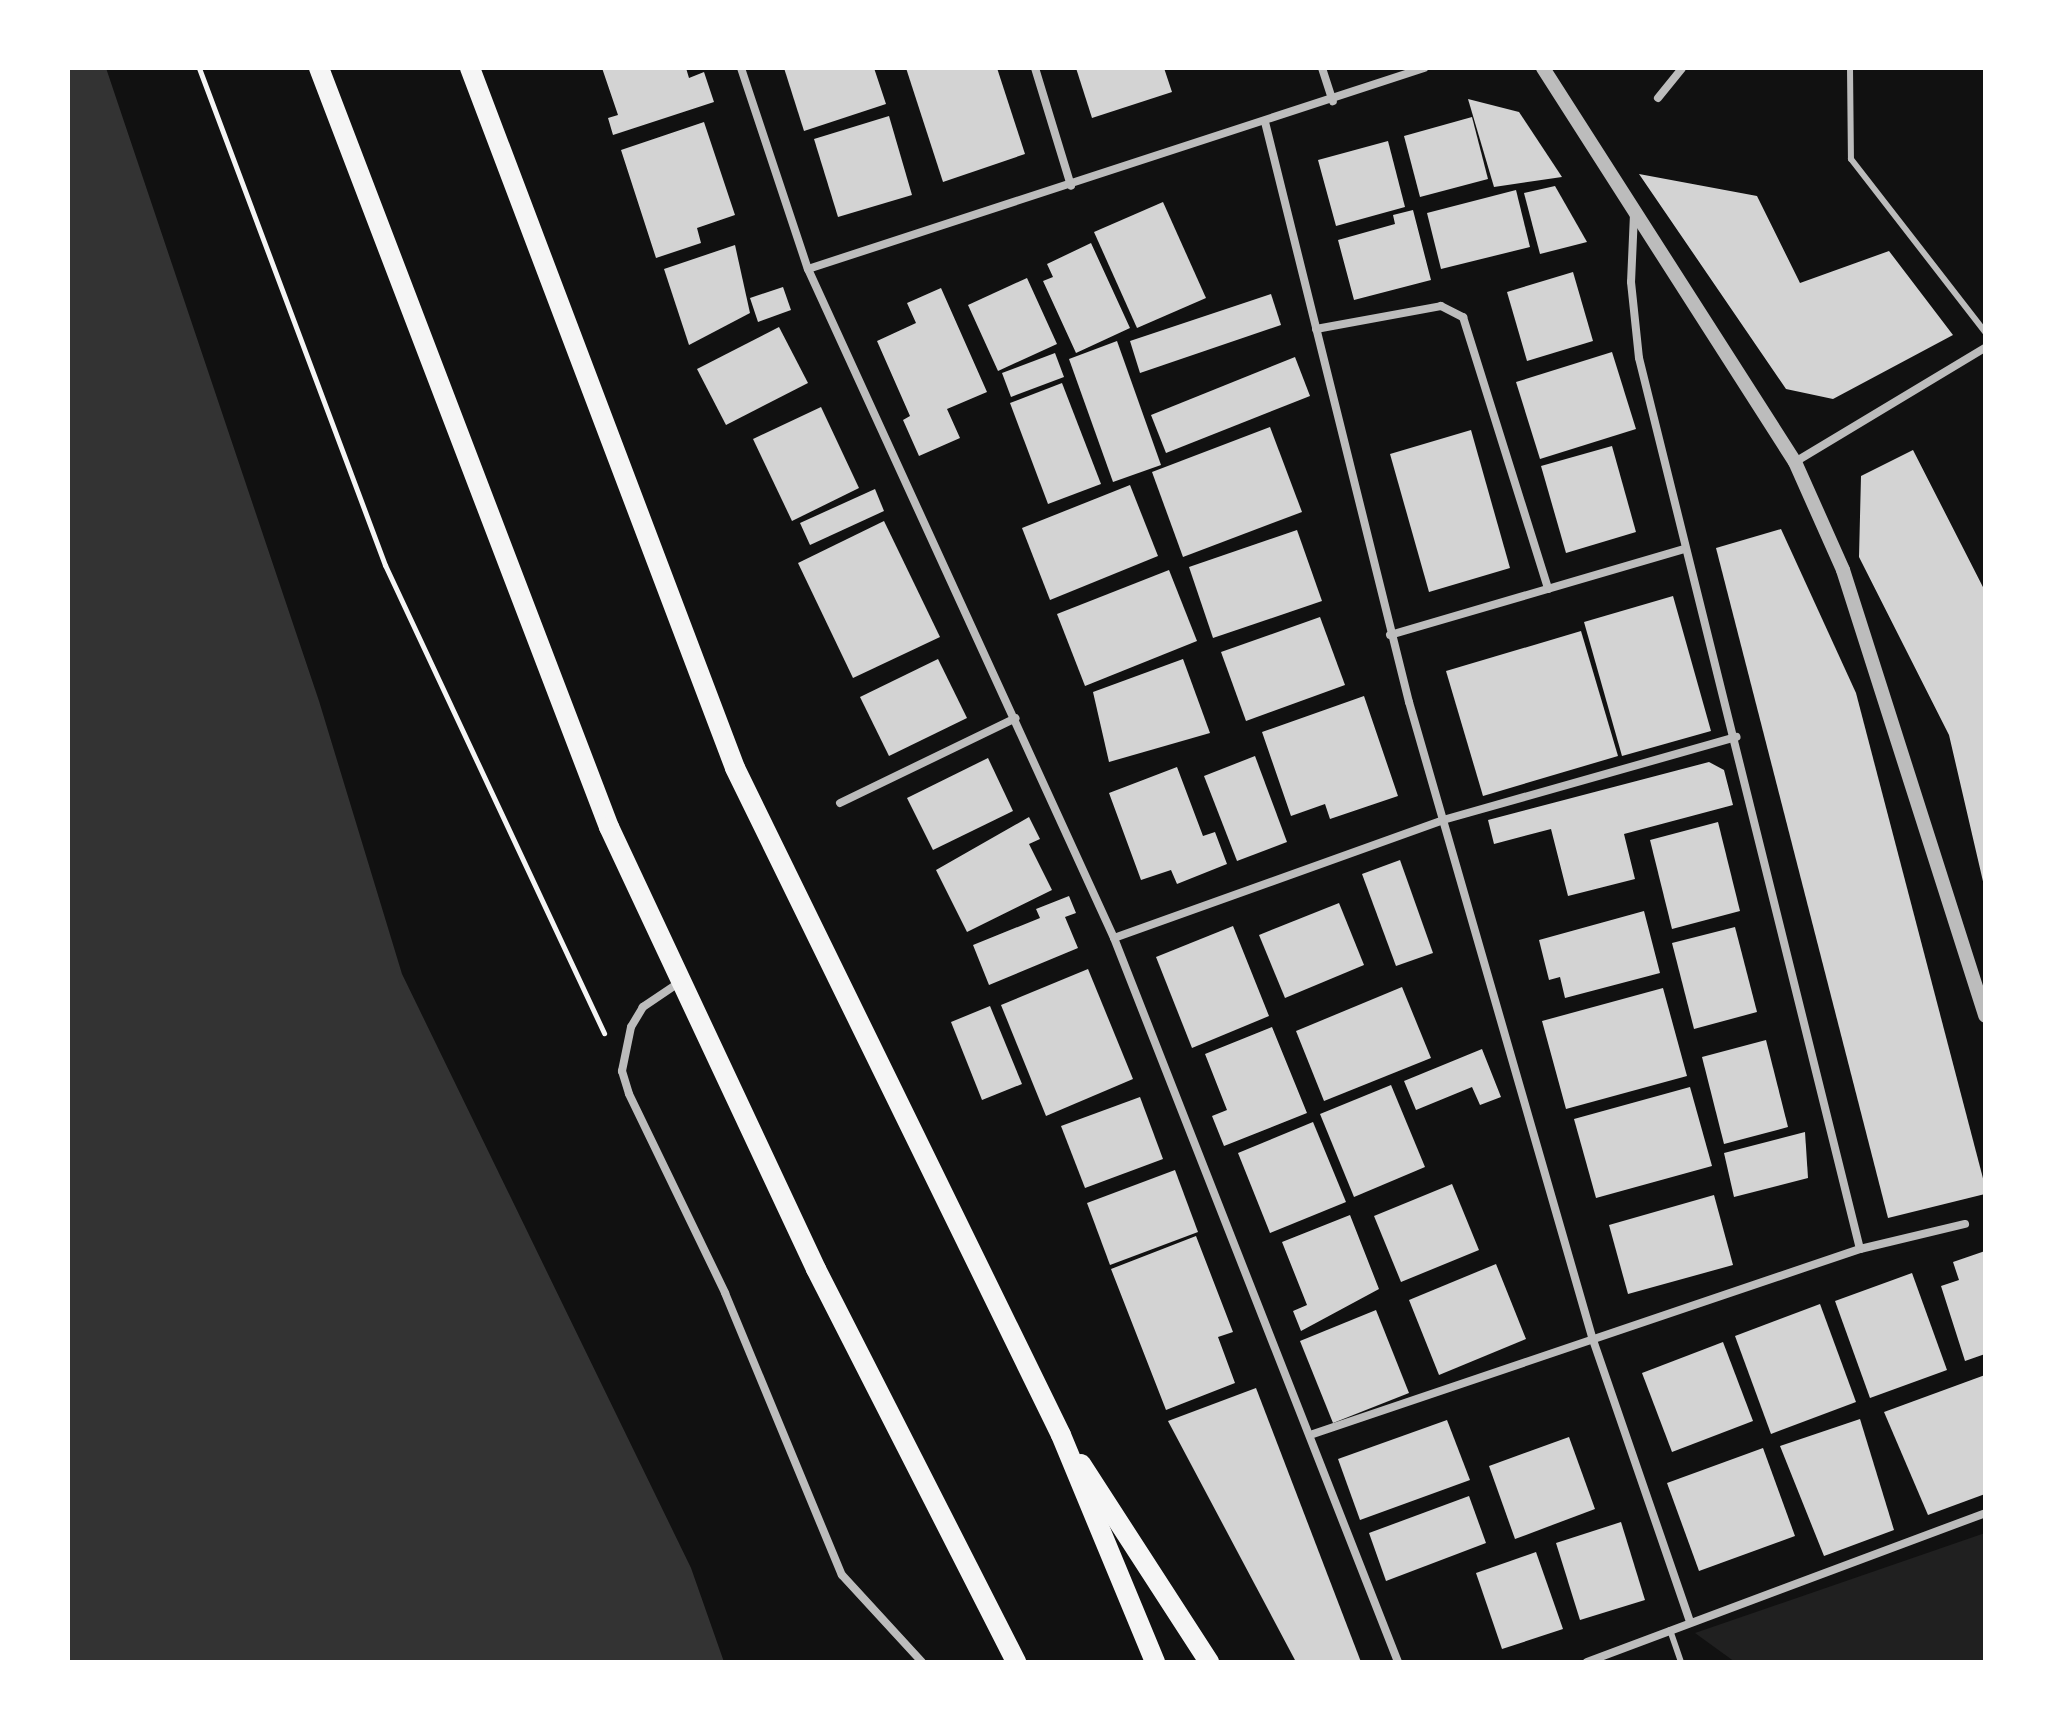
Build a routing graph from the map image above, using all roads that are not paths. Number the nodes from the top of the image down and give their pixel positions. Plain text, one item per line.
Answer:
1 (319, 68) edge
2 (470, 68) edge
3 (741, 68) edge
4 (1035, 68) edge
5 (1322, 68) edge
6 (1424, 68) edge
7 (1543, 68) edge
8 (1682, 68) edge
9 (1850, 68) edge
10 (1658, 98) dead end
11 (1333, 101) junction
12 (1265, 122) junction
13 (1071, 186) junction
14 (1635, 205) junction
15 (808, 269) junction
16 (1316, 329) junction
17 (1985, 332) edge
18 (1985, 348) edge
19 (1795, 462) junction
20 (1685, 549) junction
21 (1548, 589) junction
22 (1390, 635) junction
23 (1016, 718) junction
24 (1736, 737) junction
25 (840, 803) dead end
26 (1443, 820) junction
27 (1114, 938) junction
28 (681, 981) junction
29 (1985, 1016) edge
30 (1965, 1224) dead end
31 (1860, 1249) junction
32 (1592, 1337) junction
33 (1313, 1434) junction
34 (1061, 1435) junction
35 (1985, 1513) edge
36 (1690, 1622) junction
37 (1670, 1630) junction
38 (922, 1662) edge
39 (1016, 1662) edge
40 (1155, 1662) edge
41 (1209, 1662) edge
42 (1398, 1662) edge
43 (1587, 1662) edge
44 (1681, 1662) edge

1 - 28 main road
2 - 34 main road
3 - 15 street
4 - 13 street
5 - 11 street
6 - 11 street
7 - 14 street
8 - 10 street
9 - 17 lane
11 - 12 street
12 - 13 street
12 - 16 street
13 - 15 street
14 - 19 street
14 - 20 street
15 - 23 street
16 - 21 street
16 - 22 street
18 - 19 street
19 - 29 street
20 - 21 street
20 - 24 street
21 - 22 street
22 - 26 street
23 - 25 street
23 - 27 street
24 - 26 street
24 - 31 street
26 - 27 street
26 - 32 street
27 - 33 street
28 - 38 street
28 - 39 main road
30 - 31 street
31 - 32 street
32 - 33 street
32 - 36 street
33 - 42 street
34 - 40 main road
34 - 41 main road
35 - 36 street
36 - 37 street
37 - 43 street
37 - 44 lane

